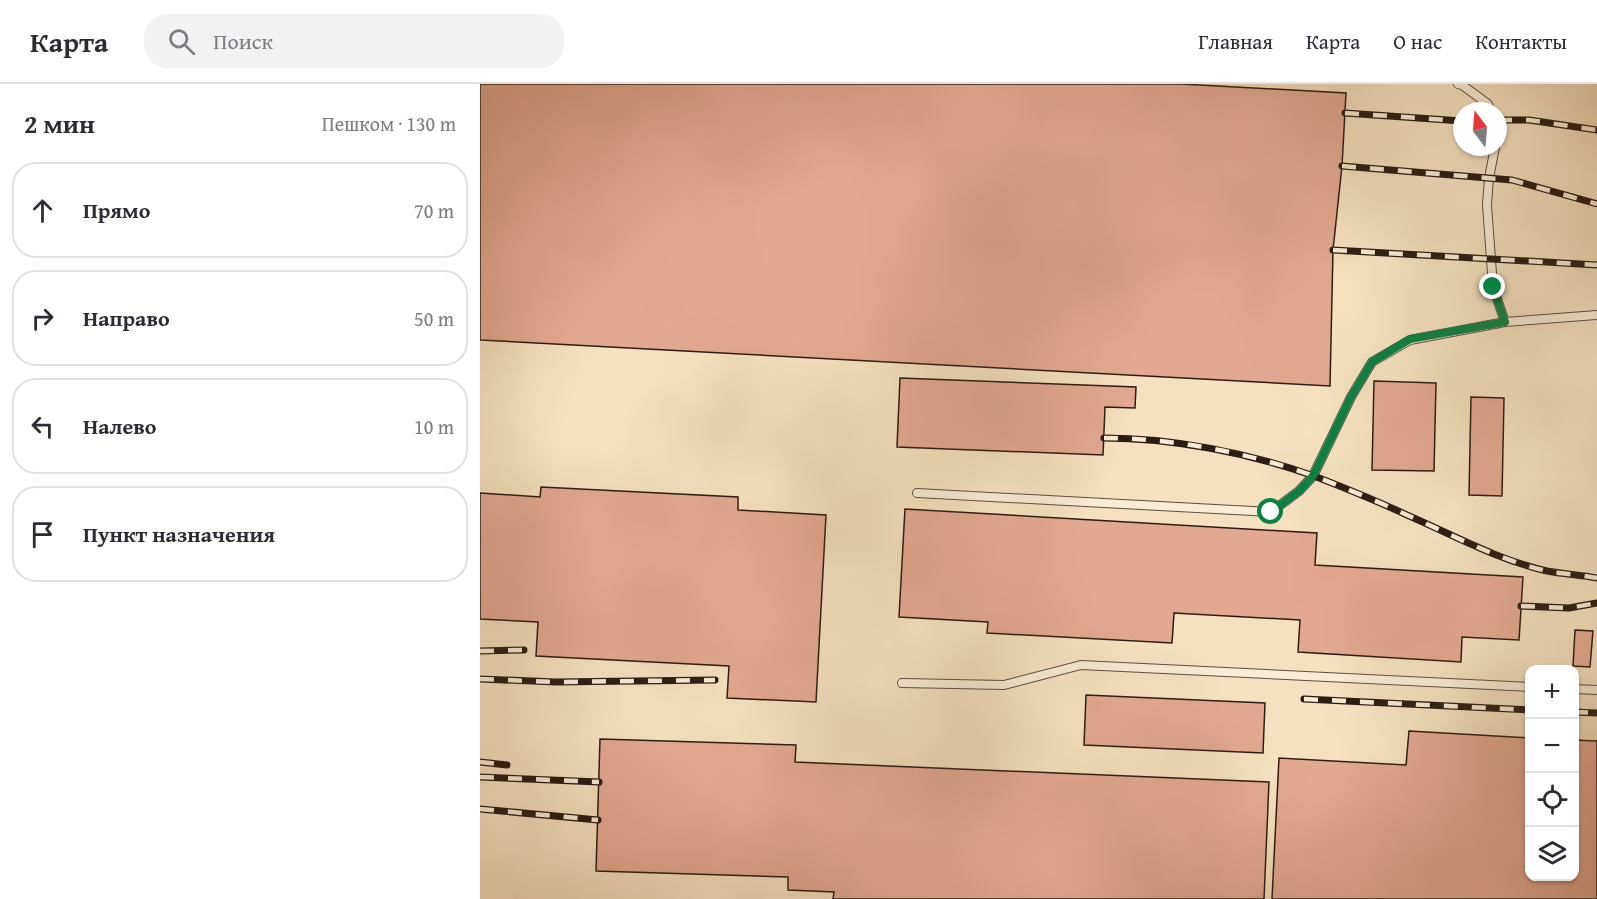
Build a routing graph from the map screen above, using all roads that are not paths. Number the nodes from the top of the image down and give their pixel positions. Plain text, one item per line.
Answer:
1 (1458, 84) edge
2 (1485, 102) edge
3 (1494, 156) edge
4 (1597, 315) edge
5 (1505, 322) junction
6 (917, 493) dead end
7 (902, 683) dead end
8 (1525, 687) edge
9 (1579, 689) edge
10 (1597, 690) edge

1 - 2 lane
3 - 5 lane
4 - 5 lane
5 - 6 lane
7 - 8 lane
9 - 10 lane

